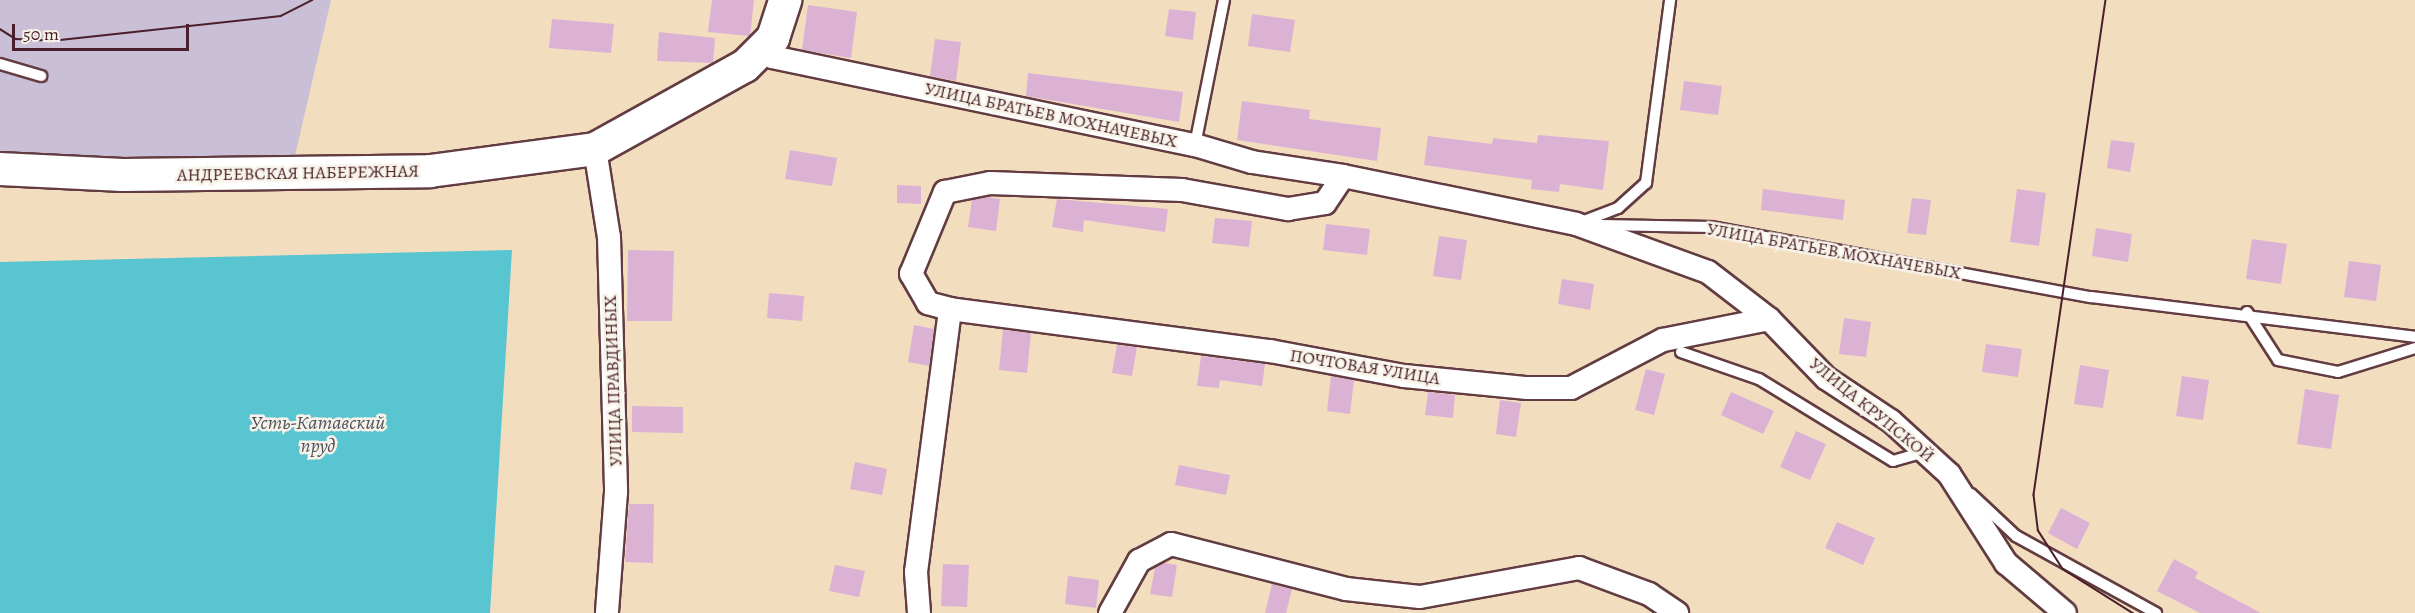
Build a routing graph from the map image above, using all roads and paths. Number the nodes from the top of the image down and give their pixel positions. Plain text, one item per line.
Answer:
1 (785, 0) edge
2 (1224, 0) edge
3 (1670, 0) edge
4 (761, 50) junction
5 (0, 64) edge
6 (41, 76) dead end
7 (1195, 145) junction
8 (595, 149) junction
9 (0, 169) edge
10 (1343, 176) junction
11 (1576, 224) junction
12 (950, 309) junction
13 (2247, 312) junction
14 (1769, 319) junction
15 (2415, 337) edge
16 (2415, 348) edge
17 (1681, 352) dead end
18 (1925, 452) junction
19 (1949, 474) junction
20 (607, 613) edge
21 (919, 613) edge
22 (1110, 613) edge
23 (1677, 613) edge
24 (2064, 613) edge
25 (2156, 613) edge

1 - 4 main road
2 - 7 lane
3 - 11 lane
4 - 7 street, УЛИЦА БРАТЬЕВ МОХНАЧЕВЫХ
4 - 8 main road
5 - 6 lane
7 - 10 street, УЛИЦА БРАТЬЕВ МОХНАЧЕВЫХ
8 - 9 main road, АНДРЕЕВСКАЯ НАБЕРЕЖНАЯ
8 - 20 street, УЛИЦА ПРАВДИНЫХ
10 - 11 street, УЛИЦА БРАТЬЕВ МОХНАЧЕВЫХ
10 - 12 street, ПОЧТОВАЯ УЛИЦА
11 - 13 lane, УЛИЦА БРАТЬЕВ МОХНАЧЕВЫХ
11 - 14 street, УЛИЦА КРУПСКОЙ
12 - 14 street, ПОЧТОВАЯ УЛИЦА
12 - 21 street
13 - 15 lane, УЛИЦА БРАТЬЕВ МОХНАЧЕВЫХ
13 - 16 lane
14 - 18 street, УЛИЦА КРУПСКОЙ
17 - 18 lane
18 - 19 street, УЛИЦА КРУПСКОЙ
19 - 24 street, УЛИЦА КРУПСКОЙ
19 - 25 lane
22 - 23 street

